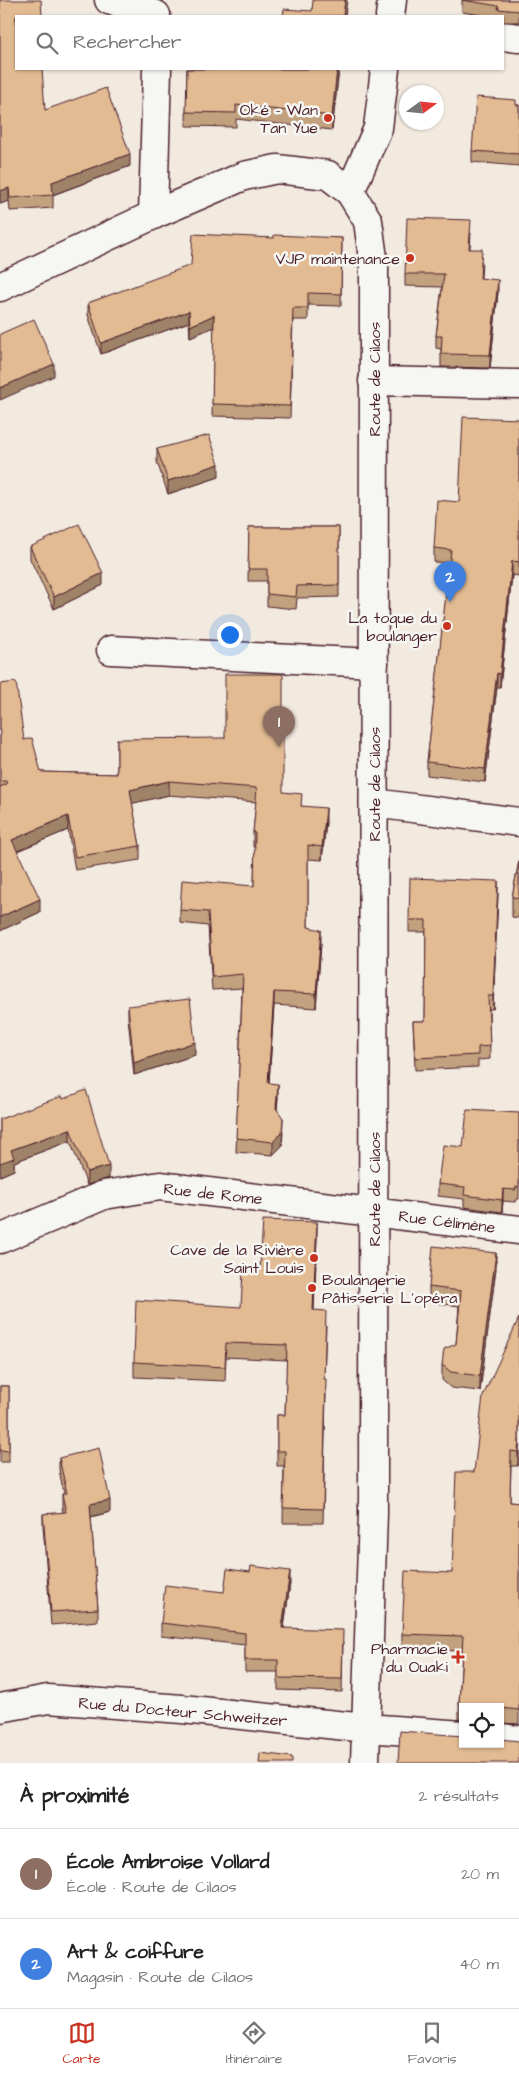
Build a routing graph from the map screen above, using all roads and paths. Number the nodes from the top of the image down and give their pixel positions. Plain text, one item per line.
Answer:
1 (108, 0) edge
2 (392, 0) edge
3 (156, 11) edge
4 (390, 15) edge
5 (504, 36) edge
6 (519, 38) edge
7 (157, 70) edge
8 (384, 70) edge
9 (350, 192) junction
10 (153, 215) junction
11 (0, 287) edge
12 (373, 381) junction
13 (519, 384) edge
14 (111, 650) dead end
15 (374, 663) junction
16 (374, 803) junction
17 (519, 822) edge
18 (374, 1212) junction
19 (519, 1230) edge
20 (0, 1239) edge
21 (0, 1708) edge
22 (366, 1728) junction
23 (459, 1735) edge
24 (504, 1738) edge
25 (519, 1740) edge
26 (365, 1763) edge

1 - 3 main road
2 - 4 main road
5 - 6 main road
7 - 10 main road
8 - 9 main road
9 - 10 main road, Route de Cilaos
9 - 12 main road, Route de Cilaos
10 - 11 main road, Route de Cilaos
12 - 13 main road
12 - 15 main road, Route de Cilaos
14 - 15 main road
15 - 16 main road, Route de Cilaos
16 - 17 main road
16 - 18 main road, Route de Cilaos
18 - 19 main road, Rue Célimène
18 - 20 main road, Rue de Rome
18 - 22 main road, Route de Cilaos
21 - 22 main road, Rue du Docteur Schweitzer
22 - 23 main road, Rue du Docteur Schweitzer
22 - 26 main road, Route de Cilaos
24 - 25 main road

